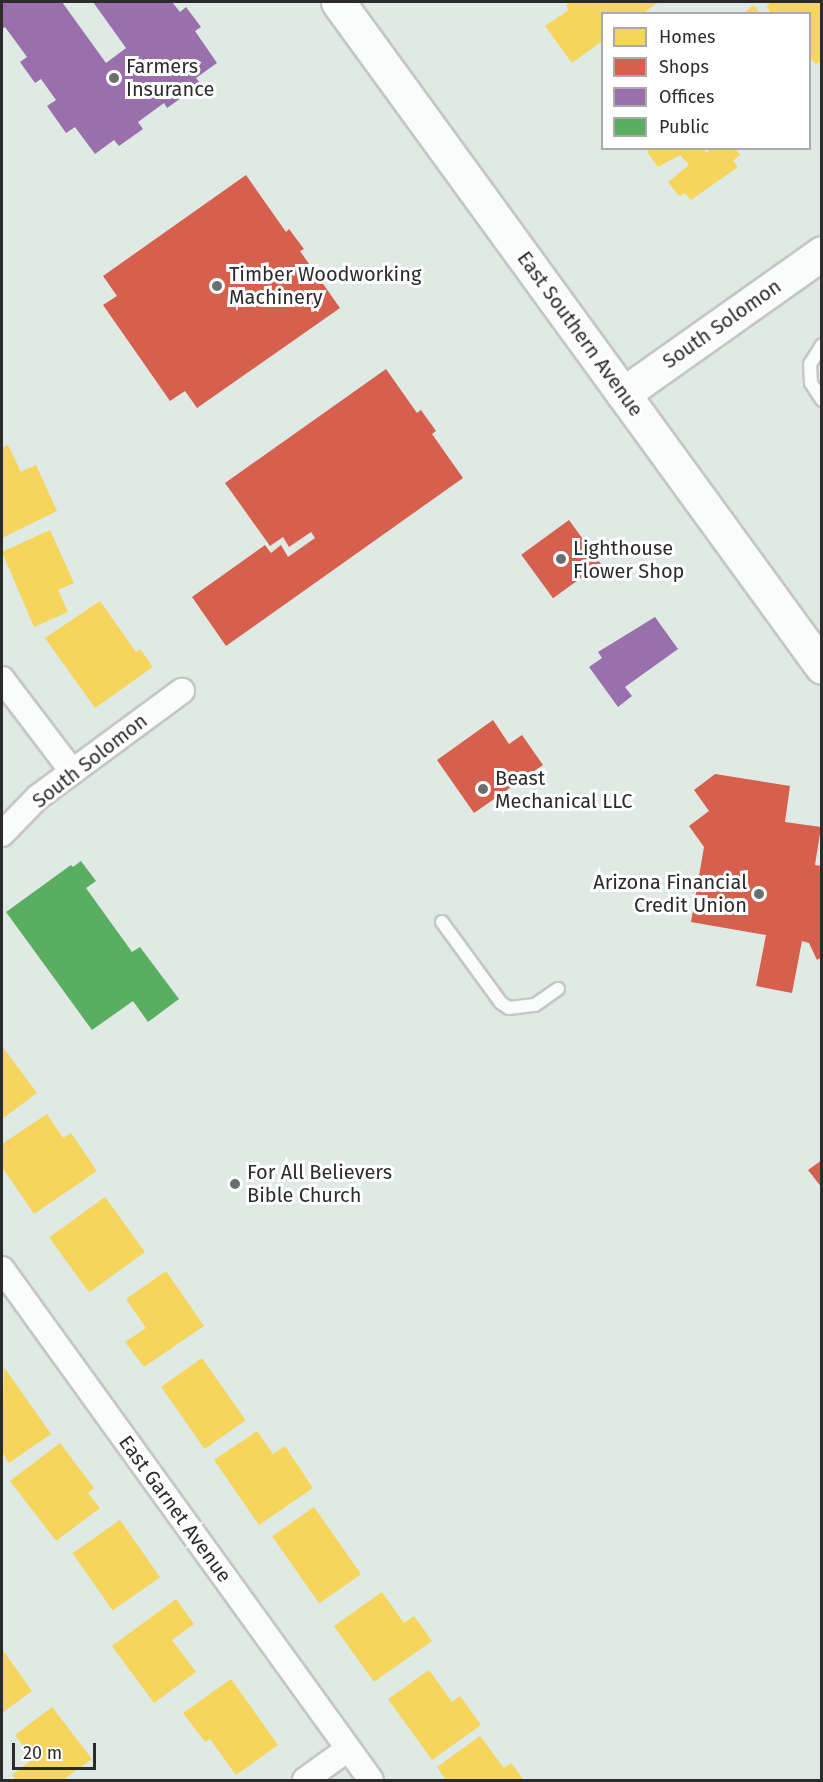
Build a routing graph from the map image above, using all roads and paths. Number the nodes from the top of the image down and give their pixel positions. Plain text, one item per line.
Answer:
1 (338, 2) edge
2 (822, 253) edge
3 (822, 345) edge
4 (623, 394) junction
5 (822, 400) edge
6 (822, 667) edge
7 (2, 679) edge
8 (182, 691) dead end
9 (71, 771) junction
10 (2, 834) edge
11 (442, 922) dead end
12 (558, 989) dead end
13 (2, 1269) edge
14 (348, 1749) junction
15 (305, 1780) edge
16 (371, 1780) edge

1 - 4 main road, East Southern Avenue
2 - 4 main road, South Solomon
3 - 5 lane
4 - 6 main road, East Southern Avenue
7 - 9 street
8 - 9 street, South Solomon
9 - 10 street, South Solomon
11 - 12 lane
13 - 14 street, East Garnet Avenue
14 - 15 street
14 - 16 street, East Garnet Avenue

